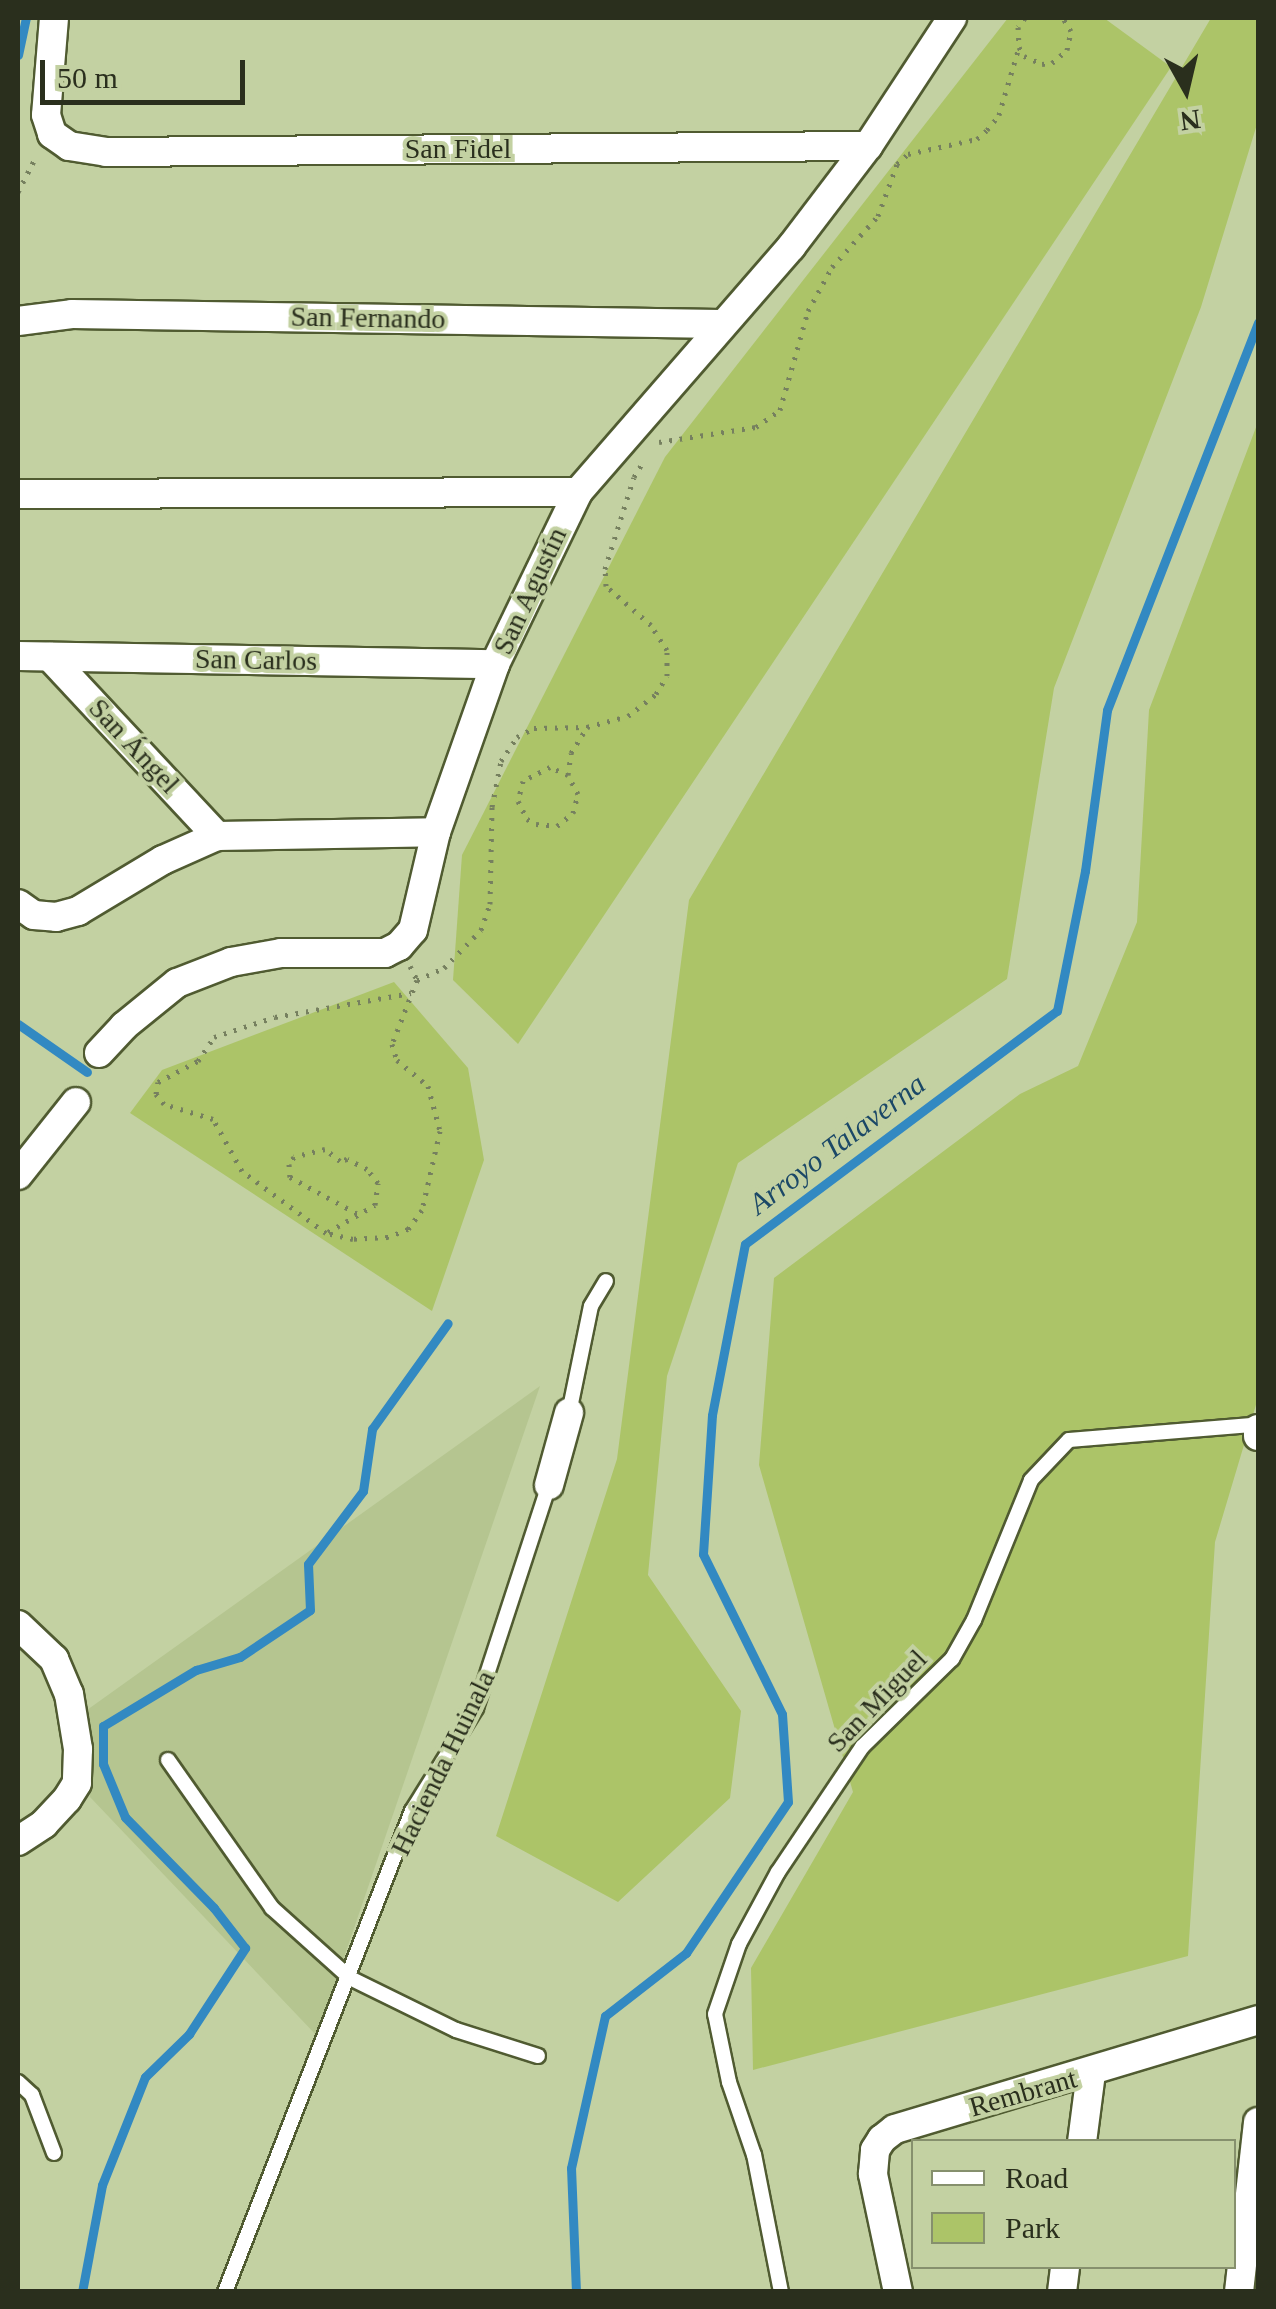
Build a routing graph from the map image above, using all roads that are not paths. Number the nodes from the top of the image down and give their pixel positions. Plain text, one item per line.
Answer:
1 (54, 18) edge
2 (952, 18) edge
3 (868, 146) junction
4 (18, 321) edge
5 (720, 324) junction
6 (578, 492) junction
7 (18, 494) edge
8 (18, 656) edge
9 (50, 657) junction
10 (495, 664) junction
11 (436, 832) junction
12 (218, 836) junction
13 (18, 904) edge
14 (99, 1053) dead end
15 (76, 1102) dead end
16 (18, 1175) edge
17 (606, 1281) dead end
18 (569, 1413) joint
19 (1256, 1430) edge
20 (548, 1485) joint
21 (18, 1625) edge
22 (168, 1760) dead end
23 (18, 1842) edge
24 (350, 1978) junction
25 (1258, 2020) edge
26 (538, 2056) dead end
27 (1091, 2073) junction
28 (18, 2082) edge
29 (1258, 2122) edge
30 (1082, 2139) edge
31 (54, 2153) dead end
32 (225, 2292) edge
33 (781, 2292) edge
34 (898, 2292) edge
35 (1240, 2292) edge

1 - 3 street, San Fidel
2 - 3 street, San Agustín
3 - 5 street, San Agustín
4 - 5 street, San Fernando
5 - 6 street, San Agustín
6 - 7 street
6 - 10 street, San Agustín
8 - 9 street, San Carlos
9 - 10 street, San Carlos
9 - 12 street, San Ángel
10 - 11 street, San Agustín
11 - 12 street
11 - 14 street, San Agustín
12 - 13 street
15 - 16 street
17 - 18 lane, Hacienda Huinala
18 - 20 street, Hacienda Huinala
19 - 33 lane, San Miguel
20 - 24 lane, Hacienda Huinala
21 - 23 street
22 - 24 lane
24 - 26 lane
24 - 32 lane, Hacienda Huinala
25 - 27 street, Rembrant
27 - 30 street
27 - 34 street, Rembrant
28 - 31 lane
29 - 35 street

